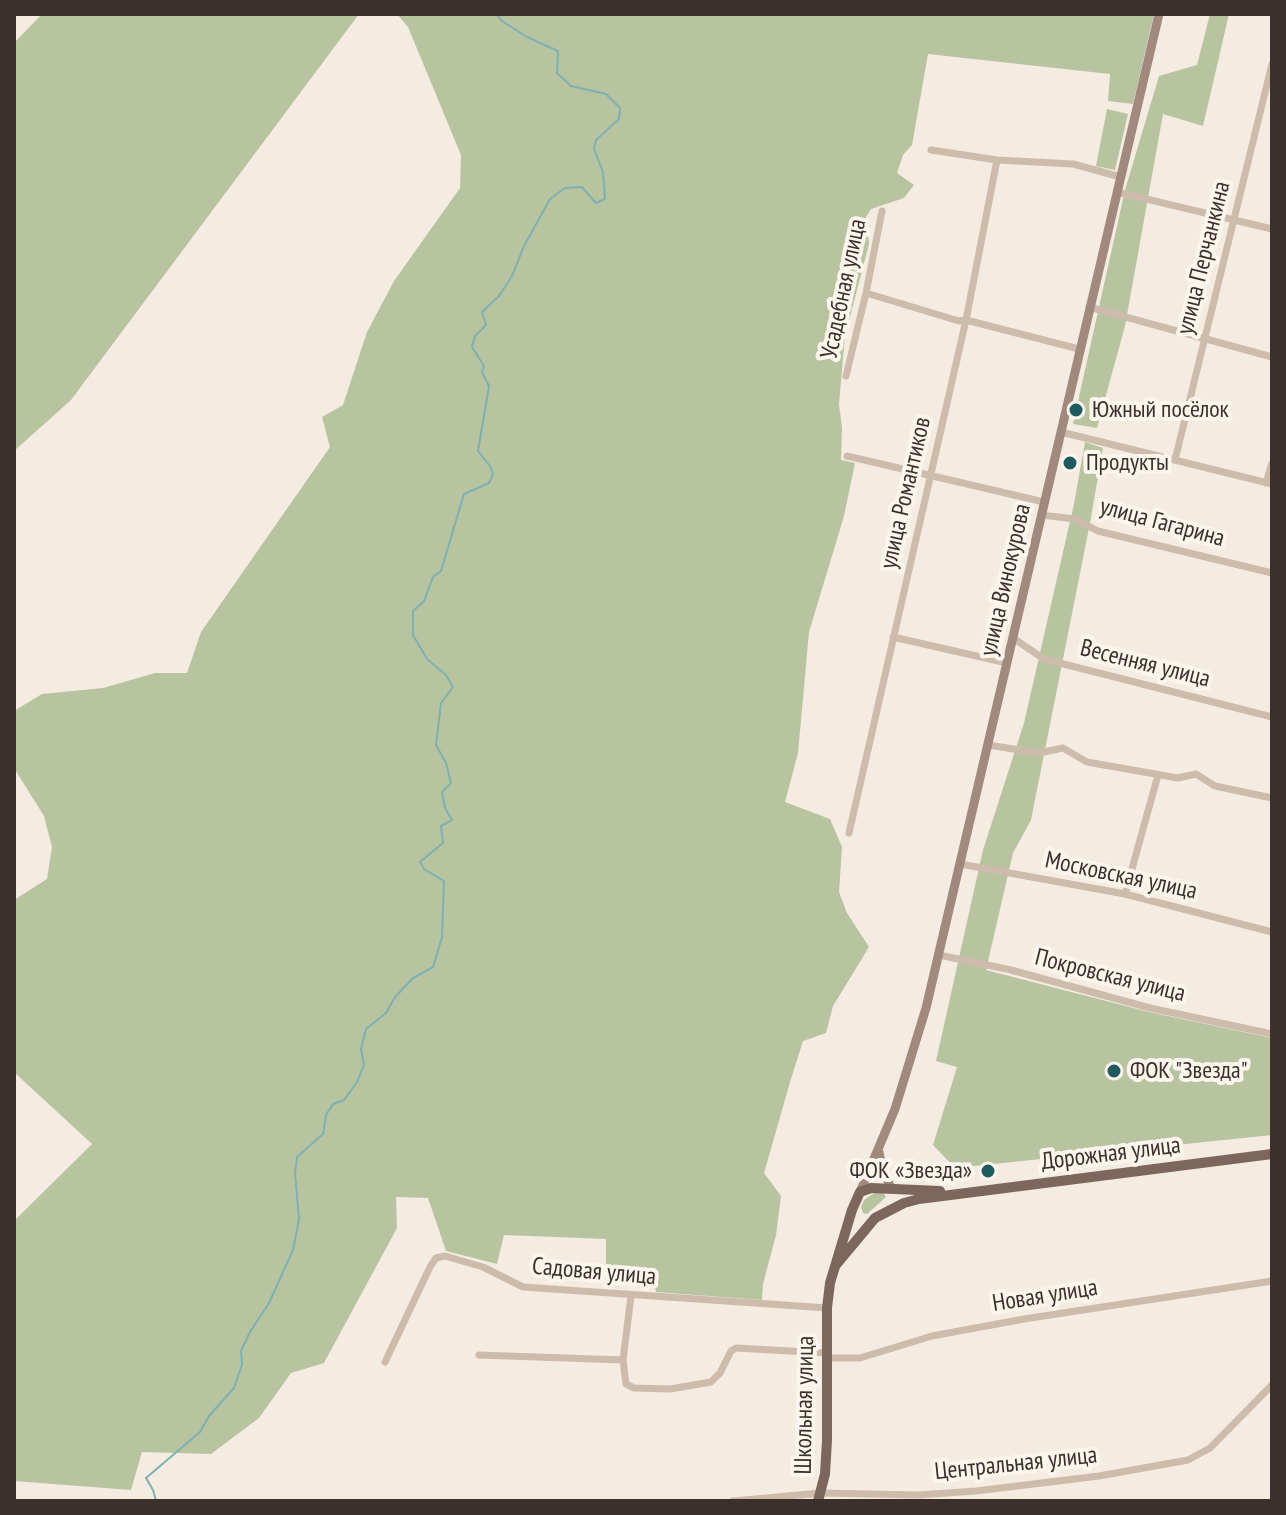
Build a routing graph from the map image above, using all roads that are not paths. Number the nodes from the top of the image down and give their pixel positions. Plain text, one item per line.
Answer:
1 (1159, 14) edge
2 (1272, 64) edge
3 (1268, 104) edge
4 (931, 150) dead end
5 (997, 160) junction
6 (1121, 177) junction
7 (1117, 192) junction
8 (882, 211) dead end
9 (1234, 222) junction
10 (1272, 229) edge
11 (866, 293) junction
12 (1089, 307) junction
13 (966, 320) junction
14 (1205, 337) junction
15 (1079, 349) junction
16 (1272, 357) edge
17 (846, 376) dead end
18 (1061, 432) junction
19 (847, 456) dead end
20 (1175, 460) junction
21 (1272, 463) edge
22 (931, 475) junction
23 (1269, 483) edge
24 (1044, 502) junction
25 (1041, 515) junction
26 (1272, 573) edge
27 (893, 637) junction
28 (1013, 638) junction
29 (1007, 663) junction
30 (1272, 717) edge
31 (988, 745) junction
32 (1158, 775) junction
33 (1272, 798) edge
34 (849, 833) dead end
35 (960, 864) junction
36 (1125, 894) junction
37 (1272, 932) edge
38 (939, 955) junction
39 (1272, 1034) edge
40 (879, 1152) junction
41 (1272, 1154) edge
42 (891, 1188) junction
43 (860, 1192) junction
44 (954, 1192) junction
45 (854, 1206) junction
46 (881, 1214) junction
47 (835, 1266) junction
48 (1272, 1281) edge
49 (631, 1296) junction
50 (827, 1308) junction
51 (479, 1355) dead end
52 (826, 1356) junction
53 (623, 1360) junction
54 (385, 1362) dead end
55 (1272, 1385) edge
56 (820, 1497) edge
57 (919, 1498) edge
58 (733, 1501) edge

1 - 6 main road, улица Винокурова
2 - 3 street, улица Перчанкина
3 - 9 street, улица Перчанкина
4 - 5 street
5 - 6 street
5 - 13 street, улица Романтиков
6 - 7 main road, улица Винокурова
7 - 9 street
7 - 12 main road, улица Винокурова
8 - 11 street, Усадебная улица
9 - 10 street
9 - 14 street, улица Перчанкина
11 - 13 street
11 - 17 street, Усадебная улица
12 - 14 street
12 - 15 main road, улица Винокурова
13 - 15 street
13 - 22 street, улица Романтиков
14 - 16 street
14 - 20 street, улица Перчанкина
15 - 18 main road, улица Винокурова
18 - 20 street
18 - 24 main road, улица Винокурова
19 - 22 street
20 - 23 street
21 - 23 street
22 - 24 street
22 - 27 street, улица Романтиков
24 - 25 main road, улица Винокурова
25 - 26 street, улица Гагарина
25 - 28 main road, улица Винокурова
27 - 29 street
27 - 34 street, улица Романтиков
28 - 29 main road, улица Винокурова
28 - 30 street, Весенняя улица
29 - 31 main road, улица Винокурова
31 - 32 street
31 - 35 main road, улица Винокурова
32 - 33 street
32 - 36 street
35 - 36 street, Московская улица
35 - 38 main road, улица Винокурова
36 - 37 street, Московская улица
38 - 39 street, Покровская улица
38 - 40 main road, улица Винокурова
40 - 42 main road
40 - 43 main road
41 - 44 main road, Дорожная улица
42 - 43 main road
42 - 44 main road
42 - 46 main road
43 - 45 main road
44 - 46 main road
45 - 46 main road
45 - 47 main road
46 - 47 main road
47 - 50 main road
48 - 52 street, Новая улица
49 - 50 street, Садовая улица
49 - 53 street
49 - 54 street, Садовая улица
50 - 52 main road, Школьная улица
51 - 53 street
52 - 53 street
52 - 56 main road, Школьная улица
55 - 57 street, Центральная улица
56 - 57 street, Центральная улица
56 - 58 street, Центральная улица

